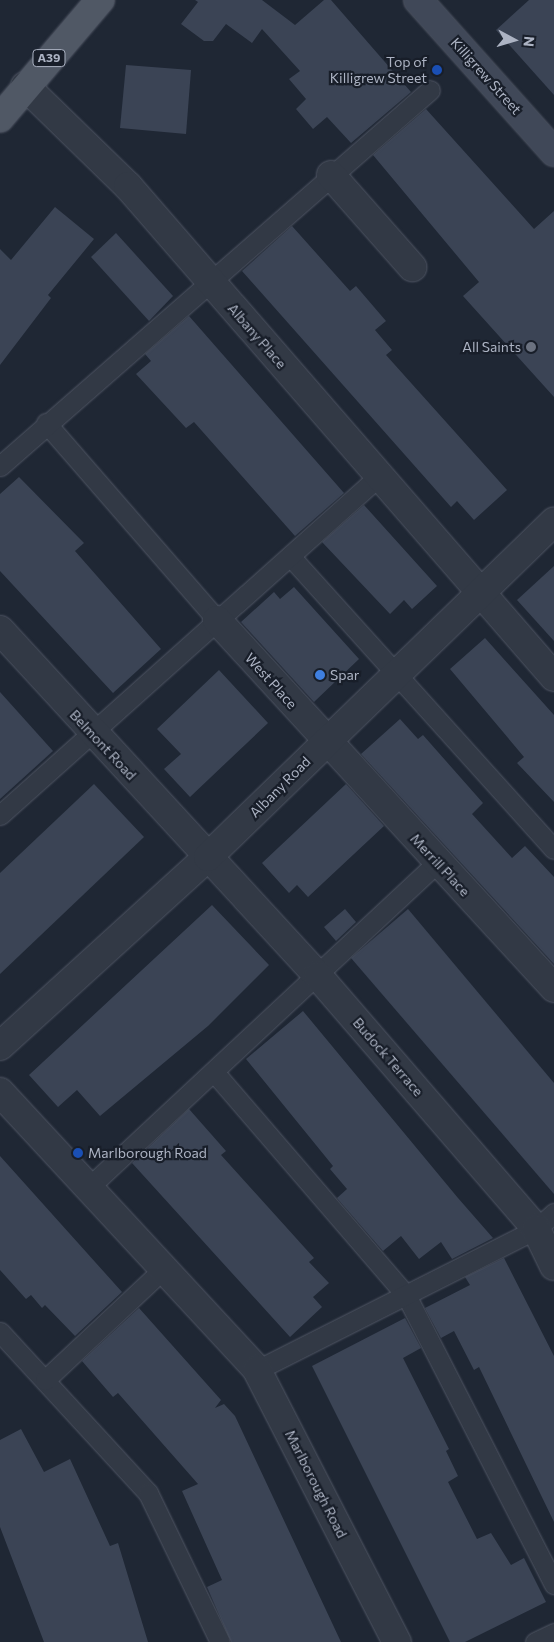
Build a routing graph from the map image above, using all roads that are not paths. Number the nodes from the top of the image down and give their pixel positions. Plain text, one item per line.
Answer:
1 (100, 0) edge
2 (418, 0) edge
3 (25, 86) junction
4 (430, 90) dead end
5 (0, 118) edge
6 (554, 152) edge
7 (331, 175) junction
8 (412, 267) dead end
9 (209, 281) junction
10 (46, 423) junction
11 (0, 466) edge
12 (379, 476) junction
13 (554, 522) edge
14 (290, 556) junction
15 (479, 594) junction
16 (217, 620) junction
17 (0, 630) edge
18 (395, 675) junction
19 (554, 677) edge
20 (91, 733) junction
21 (326, 742) junction
22 (0, 815) edge
23 (554, 849) edge
24 (208, 858) junction
25 (437, 862) junction
26 (318, 976) junction
27 (554, 988) edge
28 (0, 1046) edge
29 (214, 1072) junction
30 (0, 1092) edge
31 (88, 1188) junction
32 (545, 1221) edge
33 (554, 1266) edge
34 (163, 1269) junction
35 (406, 1295) junction
36 (0, 1332) edge
37 (257, 1370) junction
38 (45, 1380) junction
39 (554, 1584) edge
40 (554, 1633) edge
41 (220, 1642) edge
42 (397, 1642) edge
43 (535, 1642) edge

1 - 3 main road, A39
2 - 6 street, Killigrew Street
3 - 5 main road, A39
3 - 9 street, Albany Place
4 - 7 lane
7 - 8 street
7 - 9 lane
9 - 10 lane
9 - 12 street, Albany Place
10 - 11 lane
10 - 16 lane
12 - 14 lane
12 - 15 street, Albany Place
13 - 15 street, Albany Road
14 - 16 lane
14 - 18 lane
15 - 18 street, Albany Road
15 - 19 street, Albany Place
16 - 20 lane
16 - 21 street, West Place
17 - 20 street, Belmont Road
18 - 21 street, Albany Road
18 - 23 lane
20 - 22 lane
20 - 24 street, Belmont Road
21 - 24 street, Albany Road
21 - 25 street, Merrill Place
24 - 26 street, Budock Terrace
24 - 28 street, Albany Road
25 - 26 lane
25 - 27 street, Merrill Place
26 - 29 lane
26 - 32 street, Budock Terrace
29 - 31 lane
29 - 35 lane
30 - 31 street, Marlborough Road
31 - 34 street, Marlborough Road
32 - 33 street, Budock Terrace
32 - 35 lane
34 - 37 street, Marlborough Road
34 - 38 lane
35 - 37 lane
35 - 39 lane
36 - 38 lane
37 - 42 street, Marlborough Road
38 - 41 lane
40 - 43 lane

